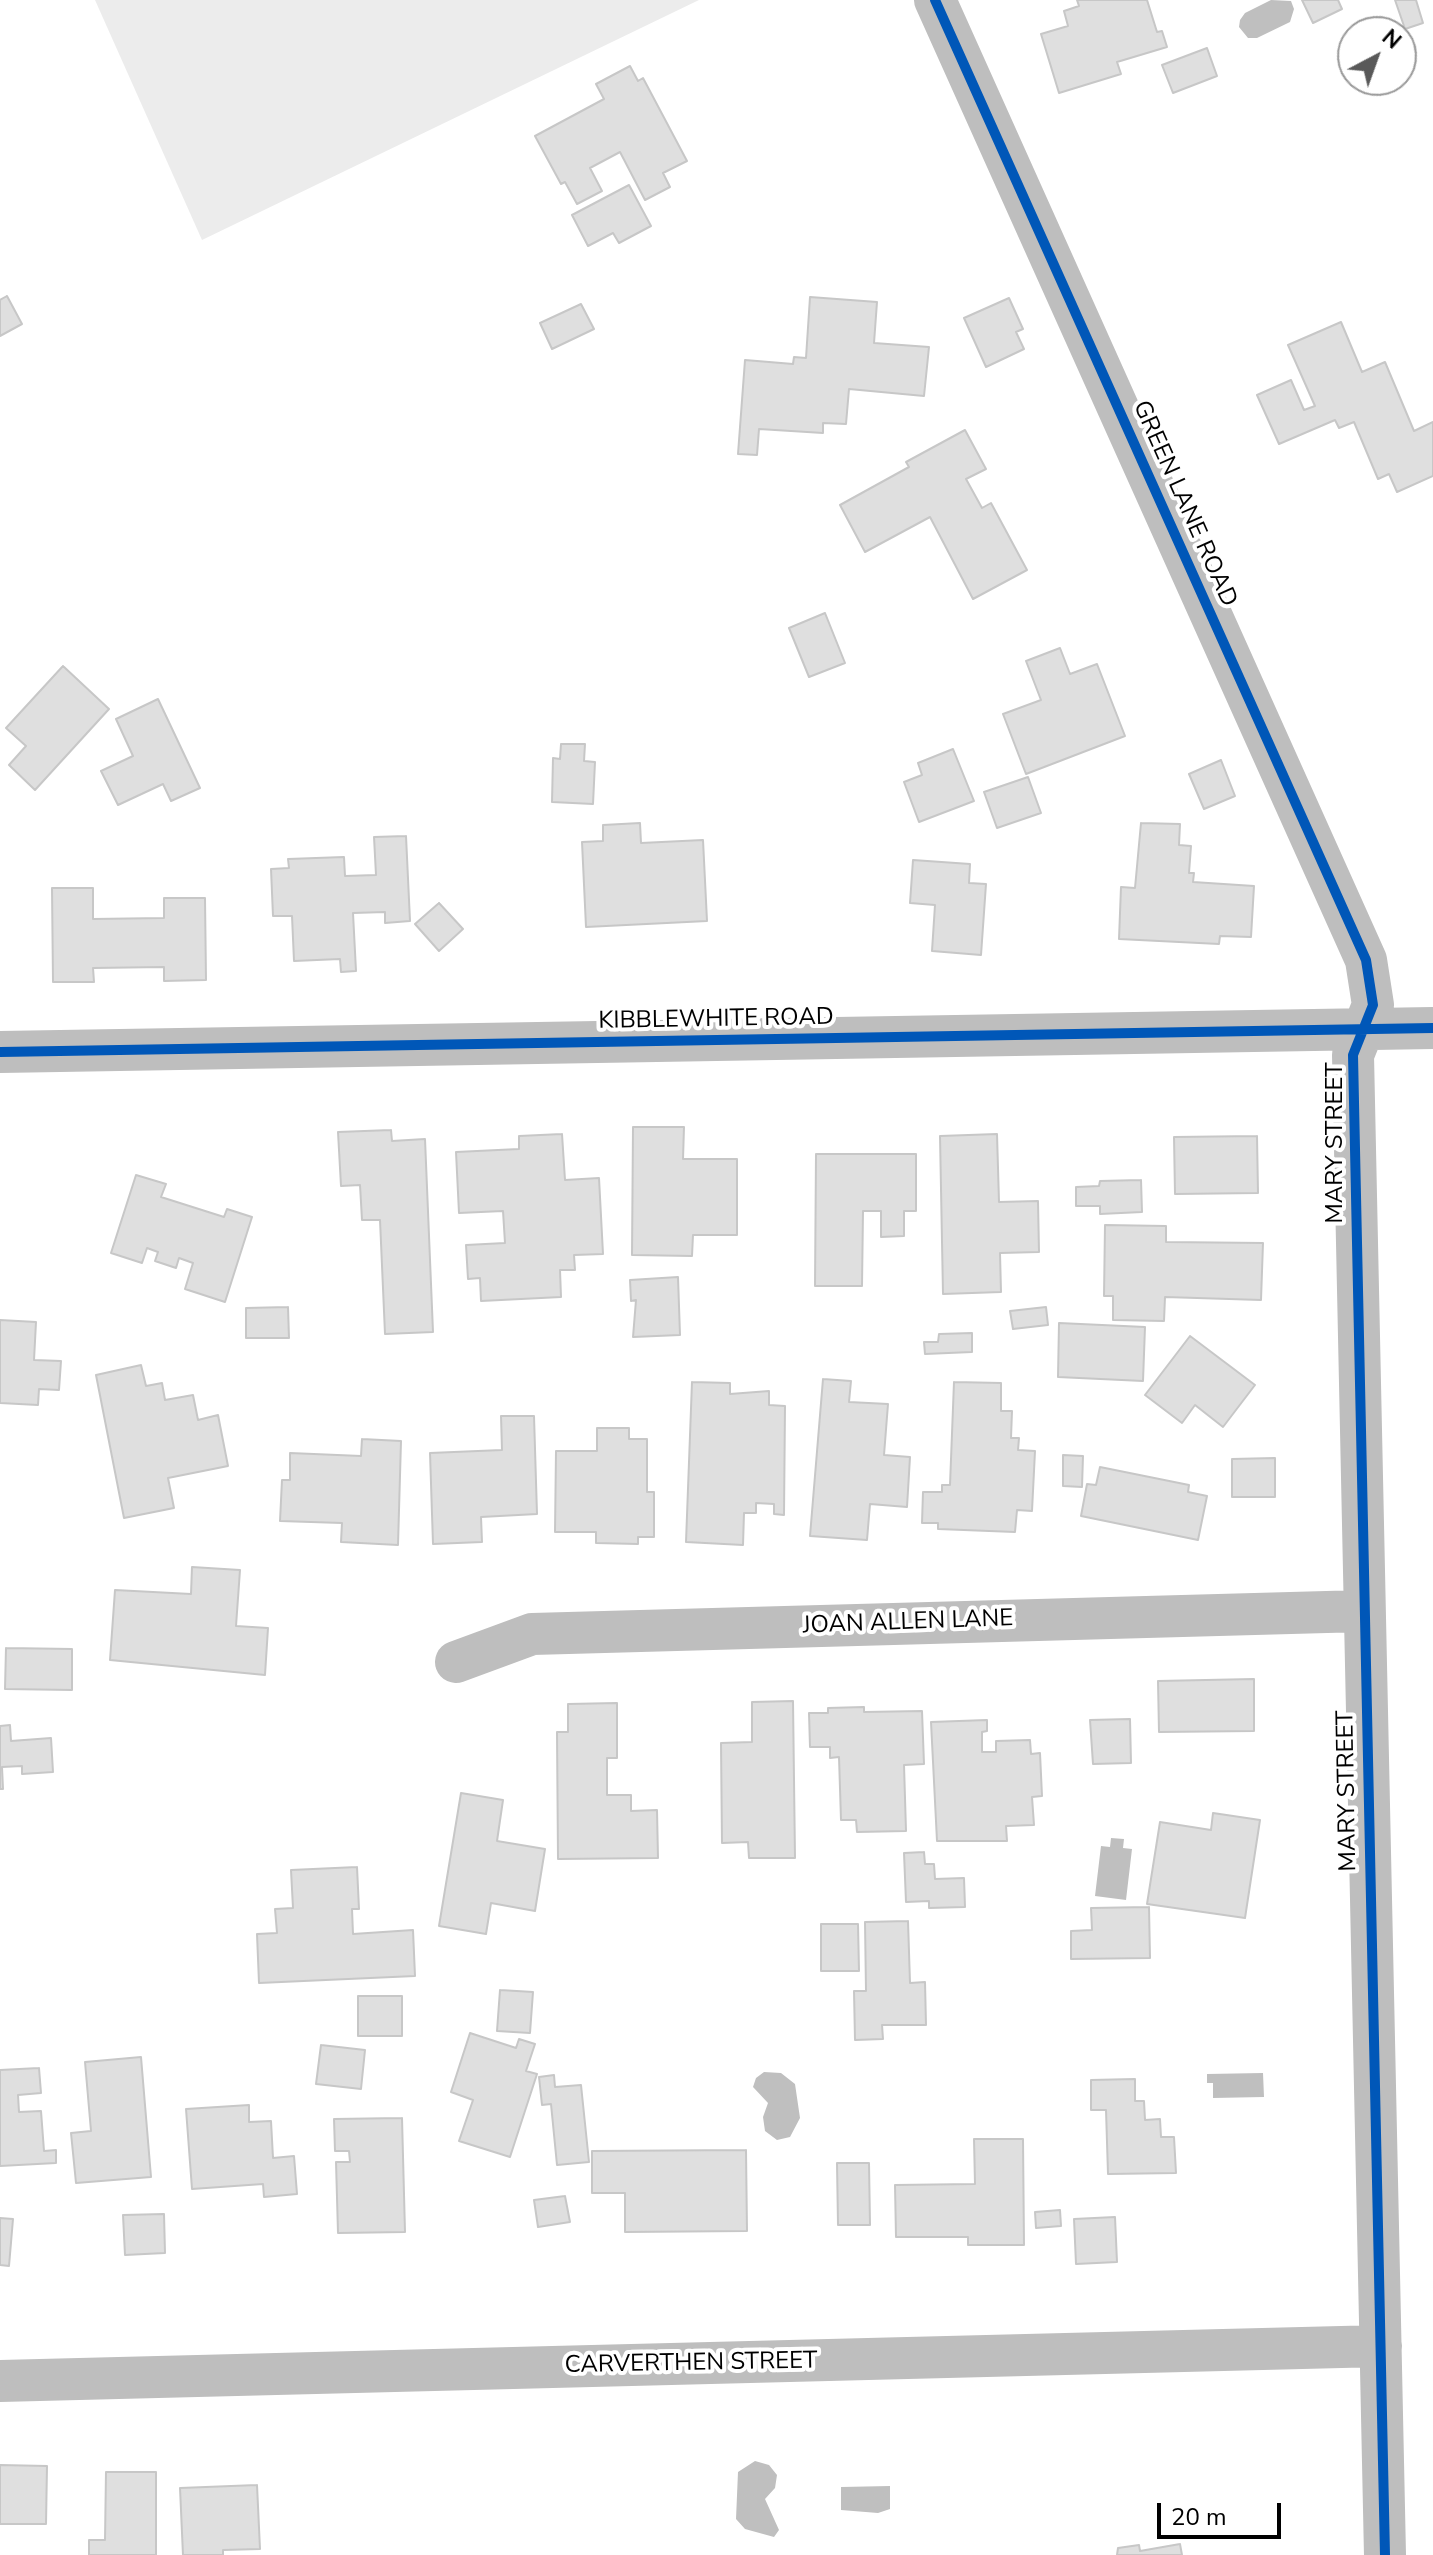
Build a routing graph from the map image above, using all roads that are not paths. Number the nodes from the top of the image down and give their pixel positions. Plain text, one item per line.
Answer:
1 (935, 0) edge
2 (1433, 1028) edge
3 (1366, 1029) junction
4 (0, 1052) edge
5 (1363, 1611) junction
6 (456, 1662) dead end
7 (1381, 2346) junction
8 (0, 2381) edge
9 (1385, 2555) edge

1 - 3 street, GREEN LANE ROAD
2 - 3 street, KIBBLEWHITE ROAD
3 - 4 street, KIBBLEWHITE ROAD
3 - 5 street, MARY STREET
5 - 6 street, JOAN ALLEN LANE
5 - 7 street, MARY STREET
7 - 8 street, CARVERTHEN STREET
7 - 9 street, MARY STREET

